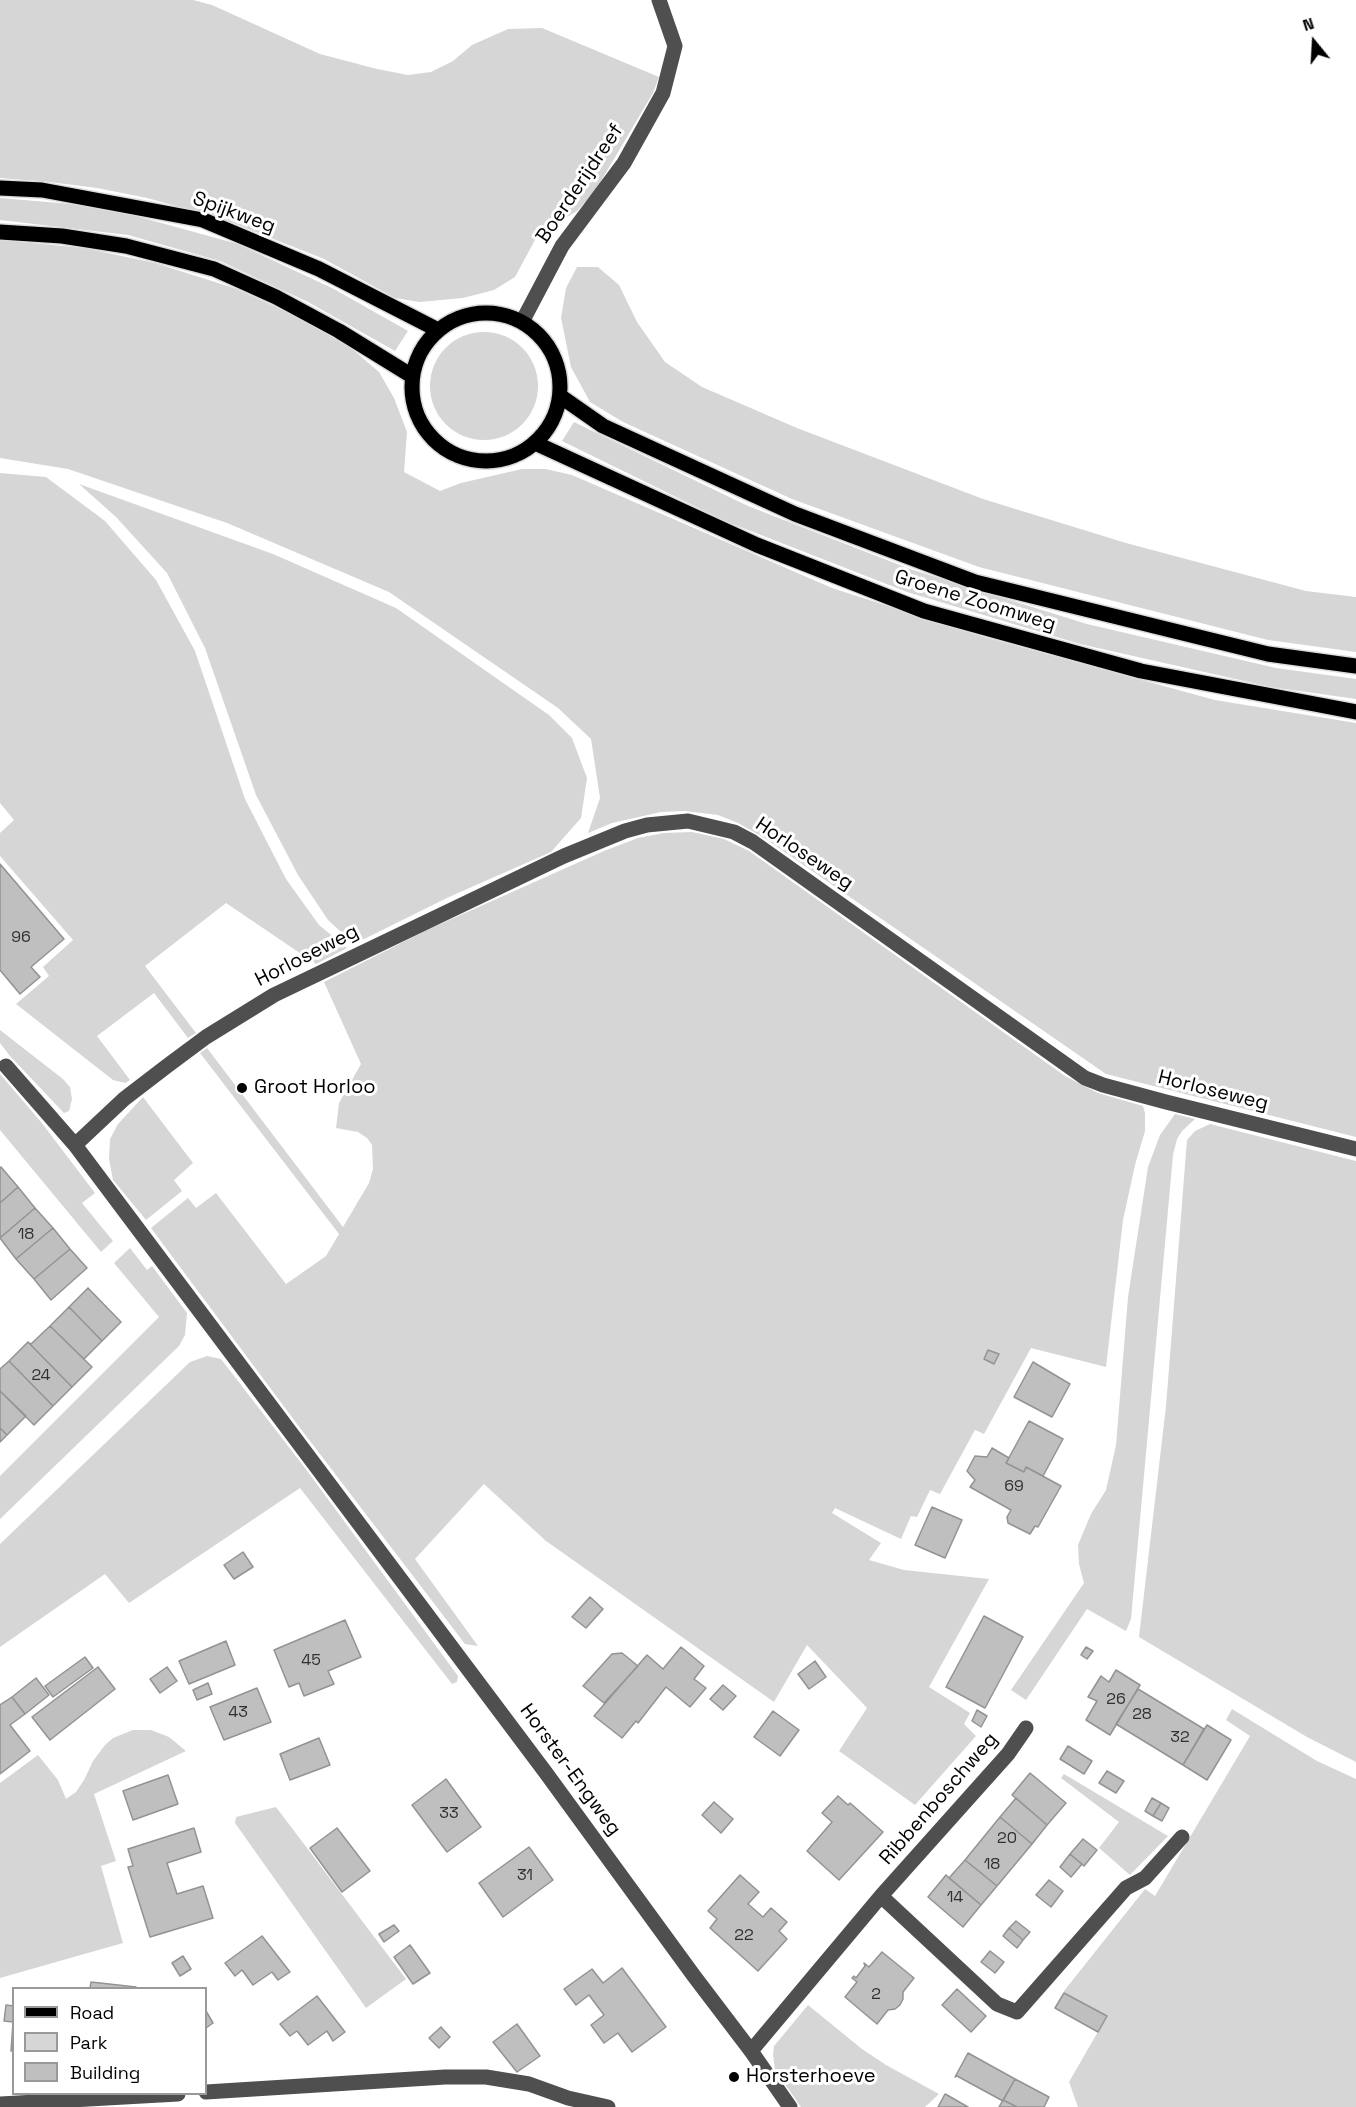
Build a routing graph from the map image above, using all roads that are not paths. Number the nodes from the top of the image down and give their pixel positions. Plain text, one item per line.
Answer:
1 (659, 0) edge
2 (0, 188) edge
3 (0, 232) edge
4 (522, 322) junction
5 (438, 330) junction
6 (412, 376) junction
7 (560, 396) junction
8 (534, 443) junction
9 (1356, 666) edge
10 (1356, 712) edge
11 (6, 1066) dead end
12 (75, 1145) junction
13 (1356, 1149) edge
14 (1026, 1728) dead end
15 (1182, 1837) dead end
16 (881, 1896) junction
17 (752, 2051) junction
18 (207, 2092) edge
19 (160, 2095) edge
20 (0, 2104) edge
21 (608, 2107) edge
22 (790, 2107) edge

1 - 4 street, Boerderijdreef
2 - 5 main road, Spijkweg
3 - 6 main road
4 - 5 main road
4 - 7 main road
5 - 6 main road
6 - 8 main road
7 - 8 main road
7 - 9 main road, Groene Zoomweg
8 - 10 main road, Groene Zoomweg
11 - 12 street
12 - 13 street, Horloseweg
12 - 17 street, Horster-Engweg
14 - 16 street, Ribbenboschweg
15 - 16 street, Ribbenboschweg
16 - 17 street, Ribbenboschweg
17 - 22 street, Horster-Engweg
18 - 21 street
19 - 20 street

